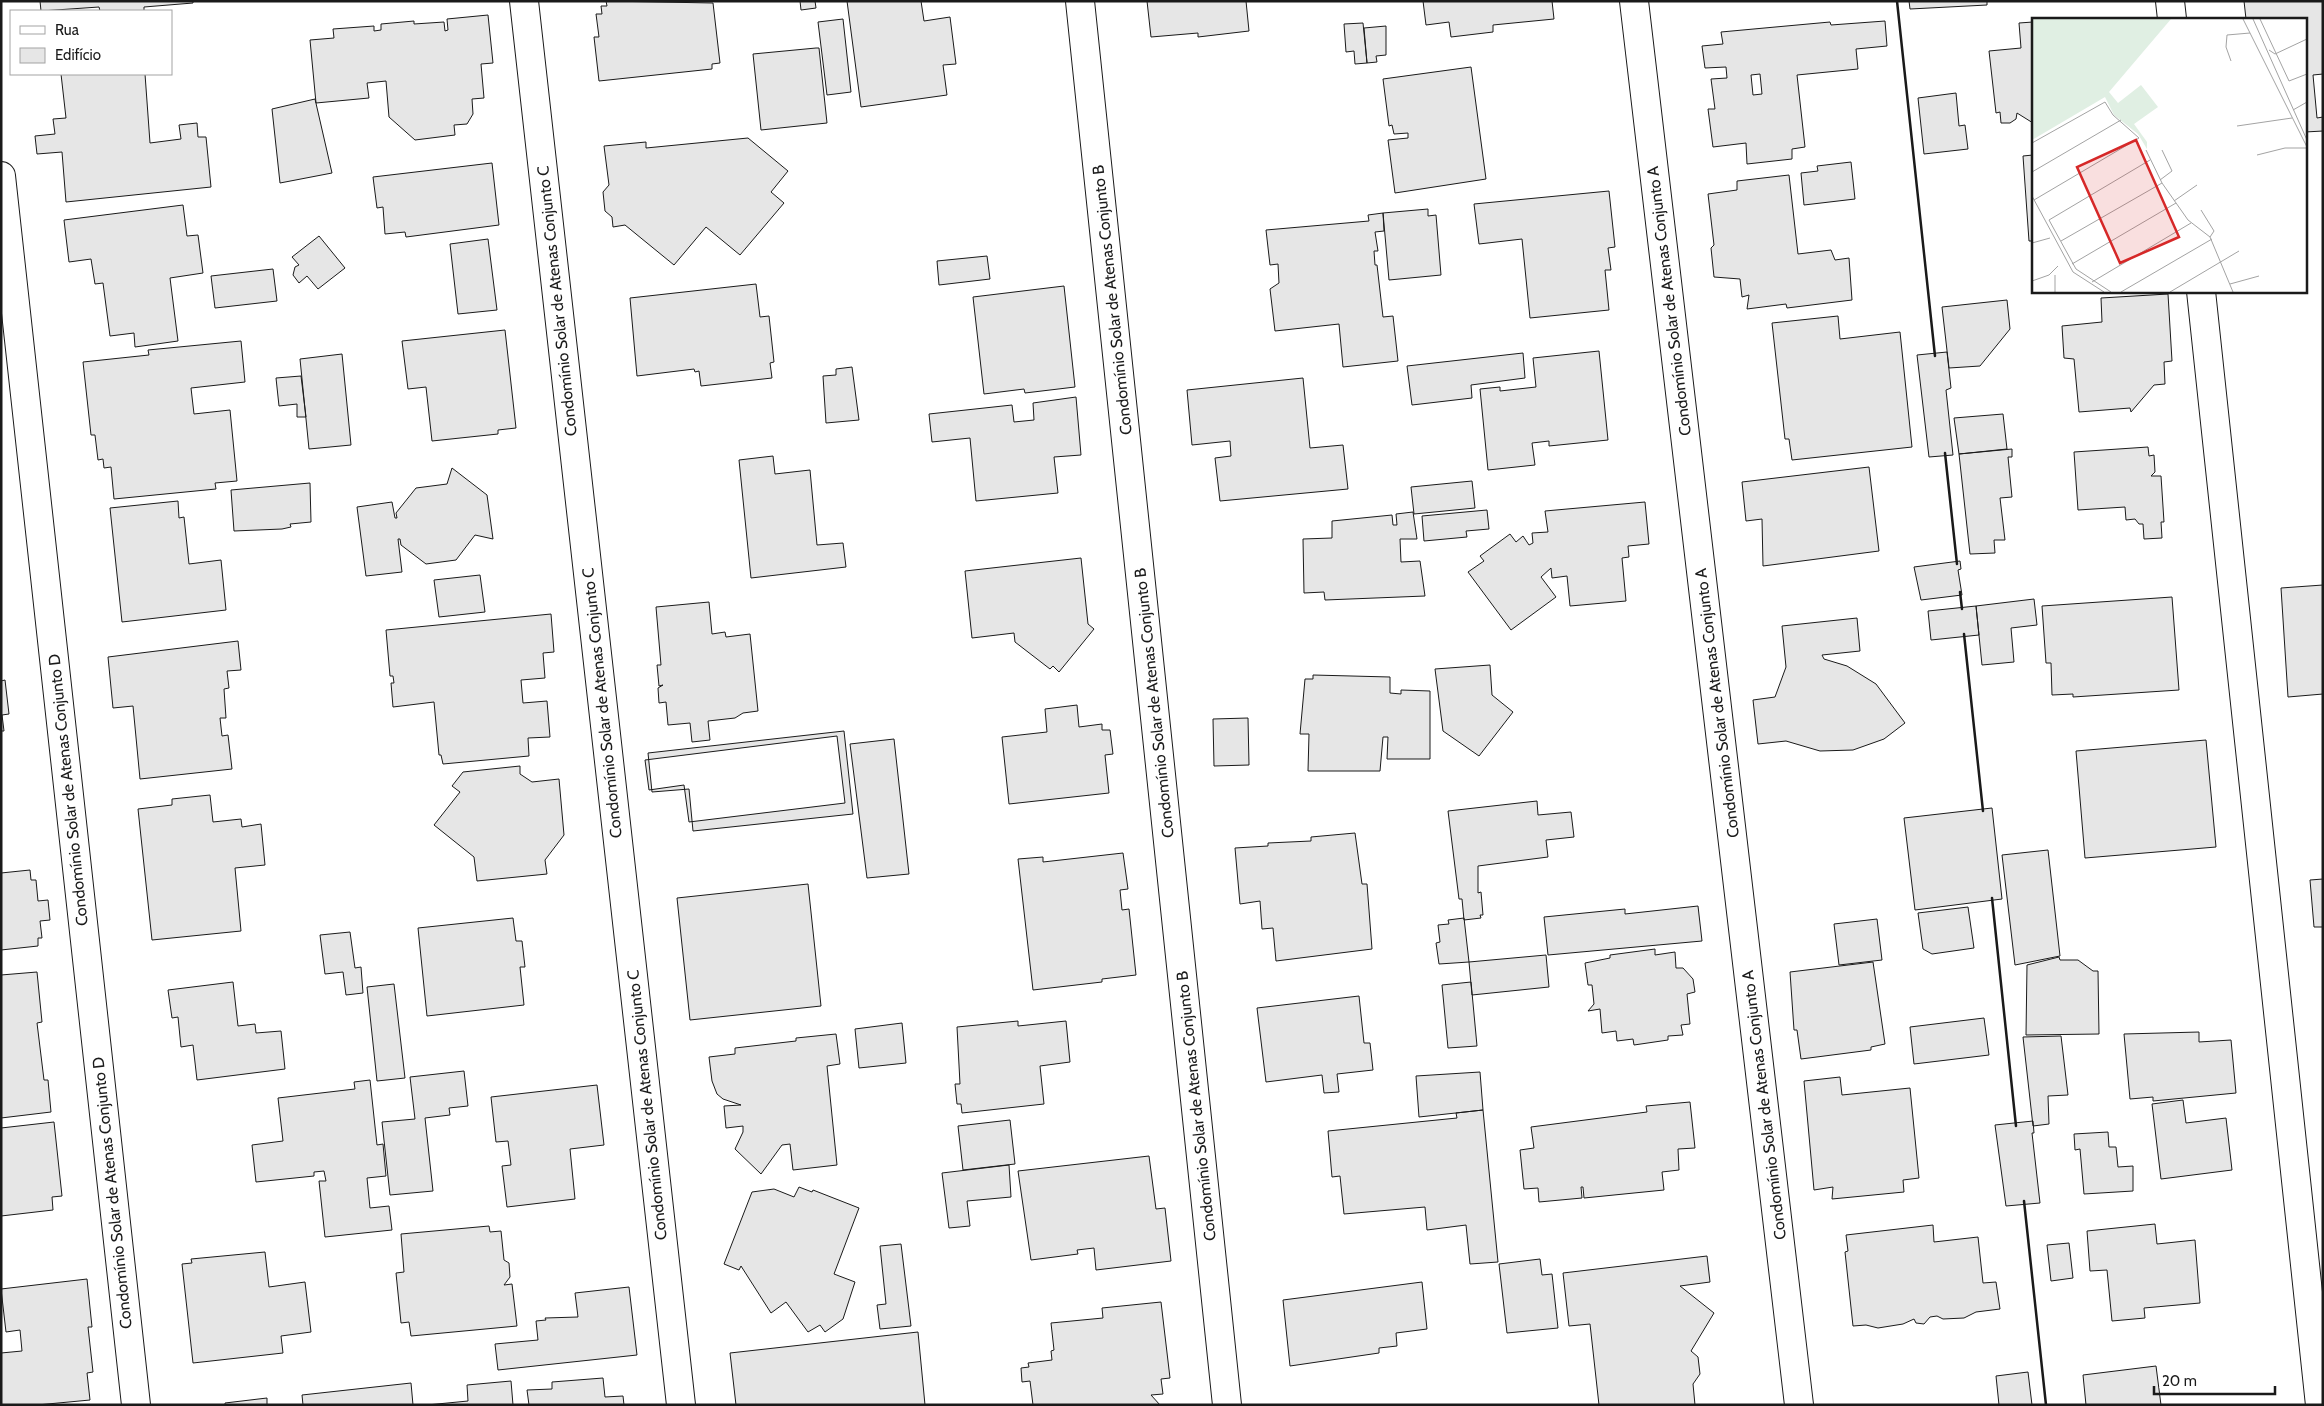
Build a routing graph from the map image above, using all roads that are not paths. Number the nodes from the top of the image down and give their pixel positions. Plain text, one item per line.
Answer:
1 (524, 1) edge
2 (1080, 1) edge
3 (1634, 1) edge
4 (2170, 1) edge
5 (2172, 18) edge
6 (1, 176) edge
7 (2201, 292) edge
8 (136, 1405) edge
9 (681, 1405) edge
10 (1227, 1405) edge
11 (1799, 1405) edge
12 (2320, 1405) edge

1 - 9 street, Condomínio Solar de Atenas Conjunto C
2 - 10 street, Condomínio Solar de Atenas Conjunto B
3 - 11 street, Condomínio Solar de Atenas Conjunto A
4 - 5 street
6 - 8 street, Condomínio Solar de Atenas Conjunto D
7 - 12 street

